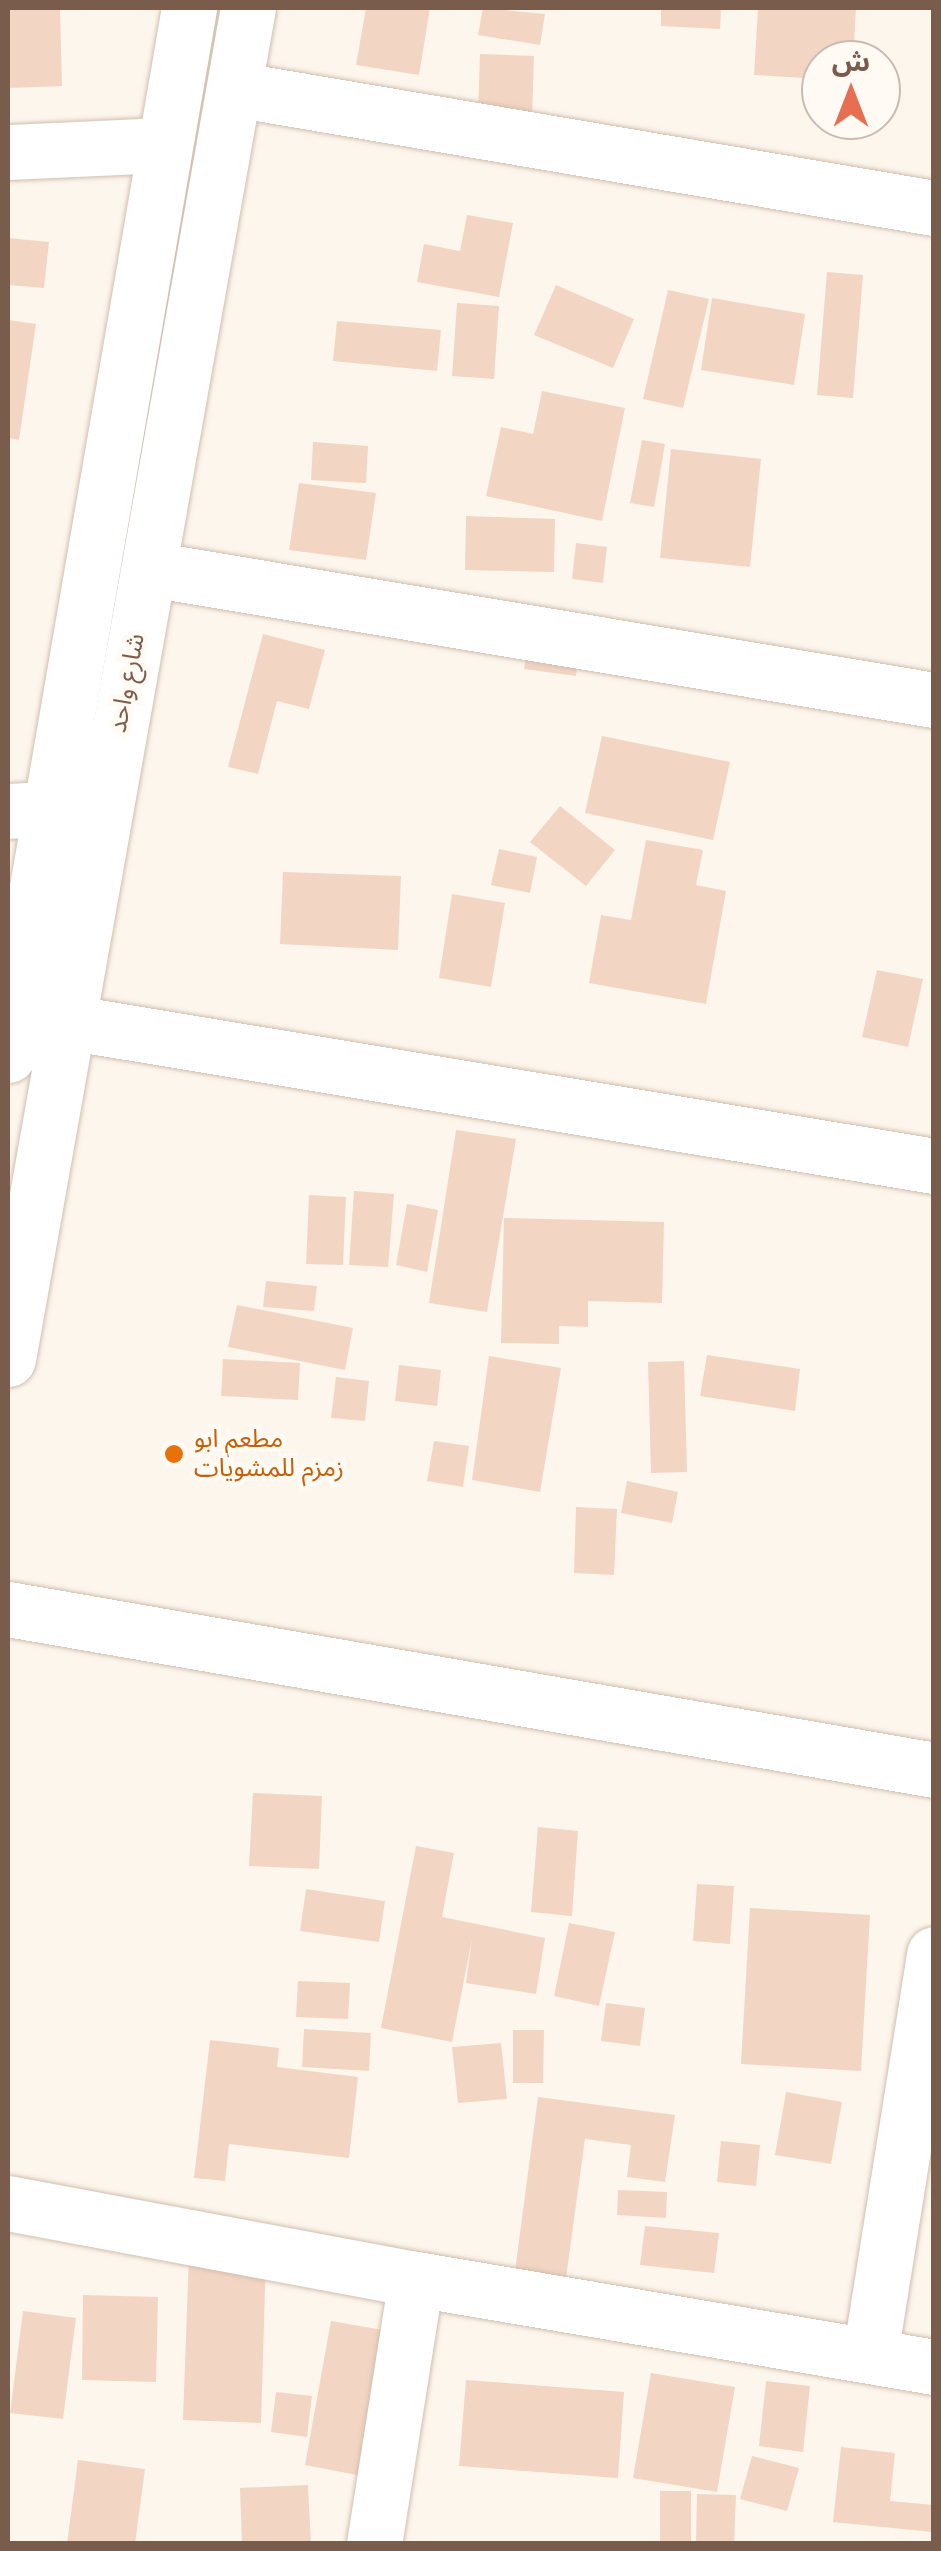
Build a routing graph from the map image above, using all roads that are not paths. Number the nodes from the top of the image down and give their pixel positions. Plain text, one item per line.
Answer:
1 (189, 8) edge
2 (248, 8) edge
3 (234, 88) junction
4 (164, 145) junction
5 (8, 152) edge
6 (934, 208) edge
7 (150, 569) junction
8 (934, 700) edge
9 (28, 810) edge
10 (67, 1022) junction
11 (8, 1055) edge
12 (934, 1166) edge
13 (8, 1360) edge
14 (8, 1609) edge
15 (934, 1770) edge
16 (934, 1954) edge
17 (8, 2203) edge
18 (416, 2279) junction
19 (870, 2354) junction
20 (934, 2366) edge
21 (374, 2544) edge

1 - 4 street
2 - 3 street, شارع واحد
3 - 6 street
3 - 7 street, شارع واحد
4 - 5 street
4 - 9 street
7 - 8 street
7 - 10 street, شارع واحد
9 - 11 street
10 - 12 street
10 - 13 street, شارع واحد
14 - 15 street
16 - 19 street
17 - 18 street
18 - 19 street
18 - 21 street
19 - 20 street

